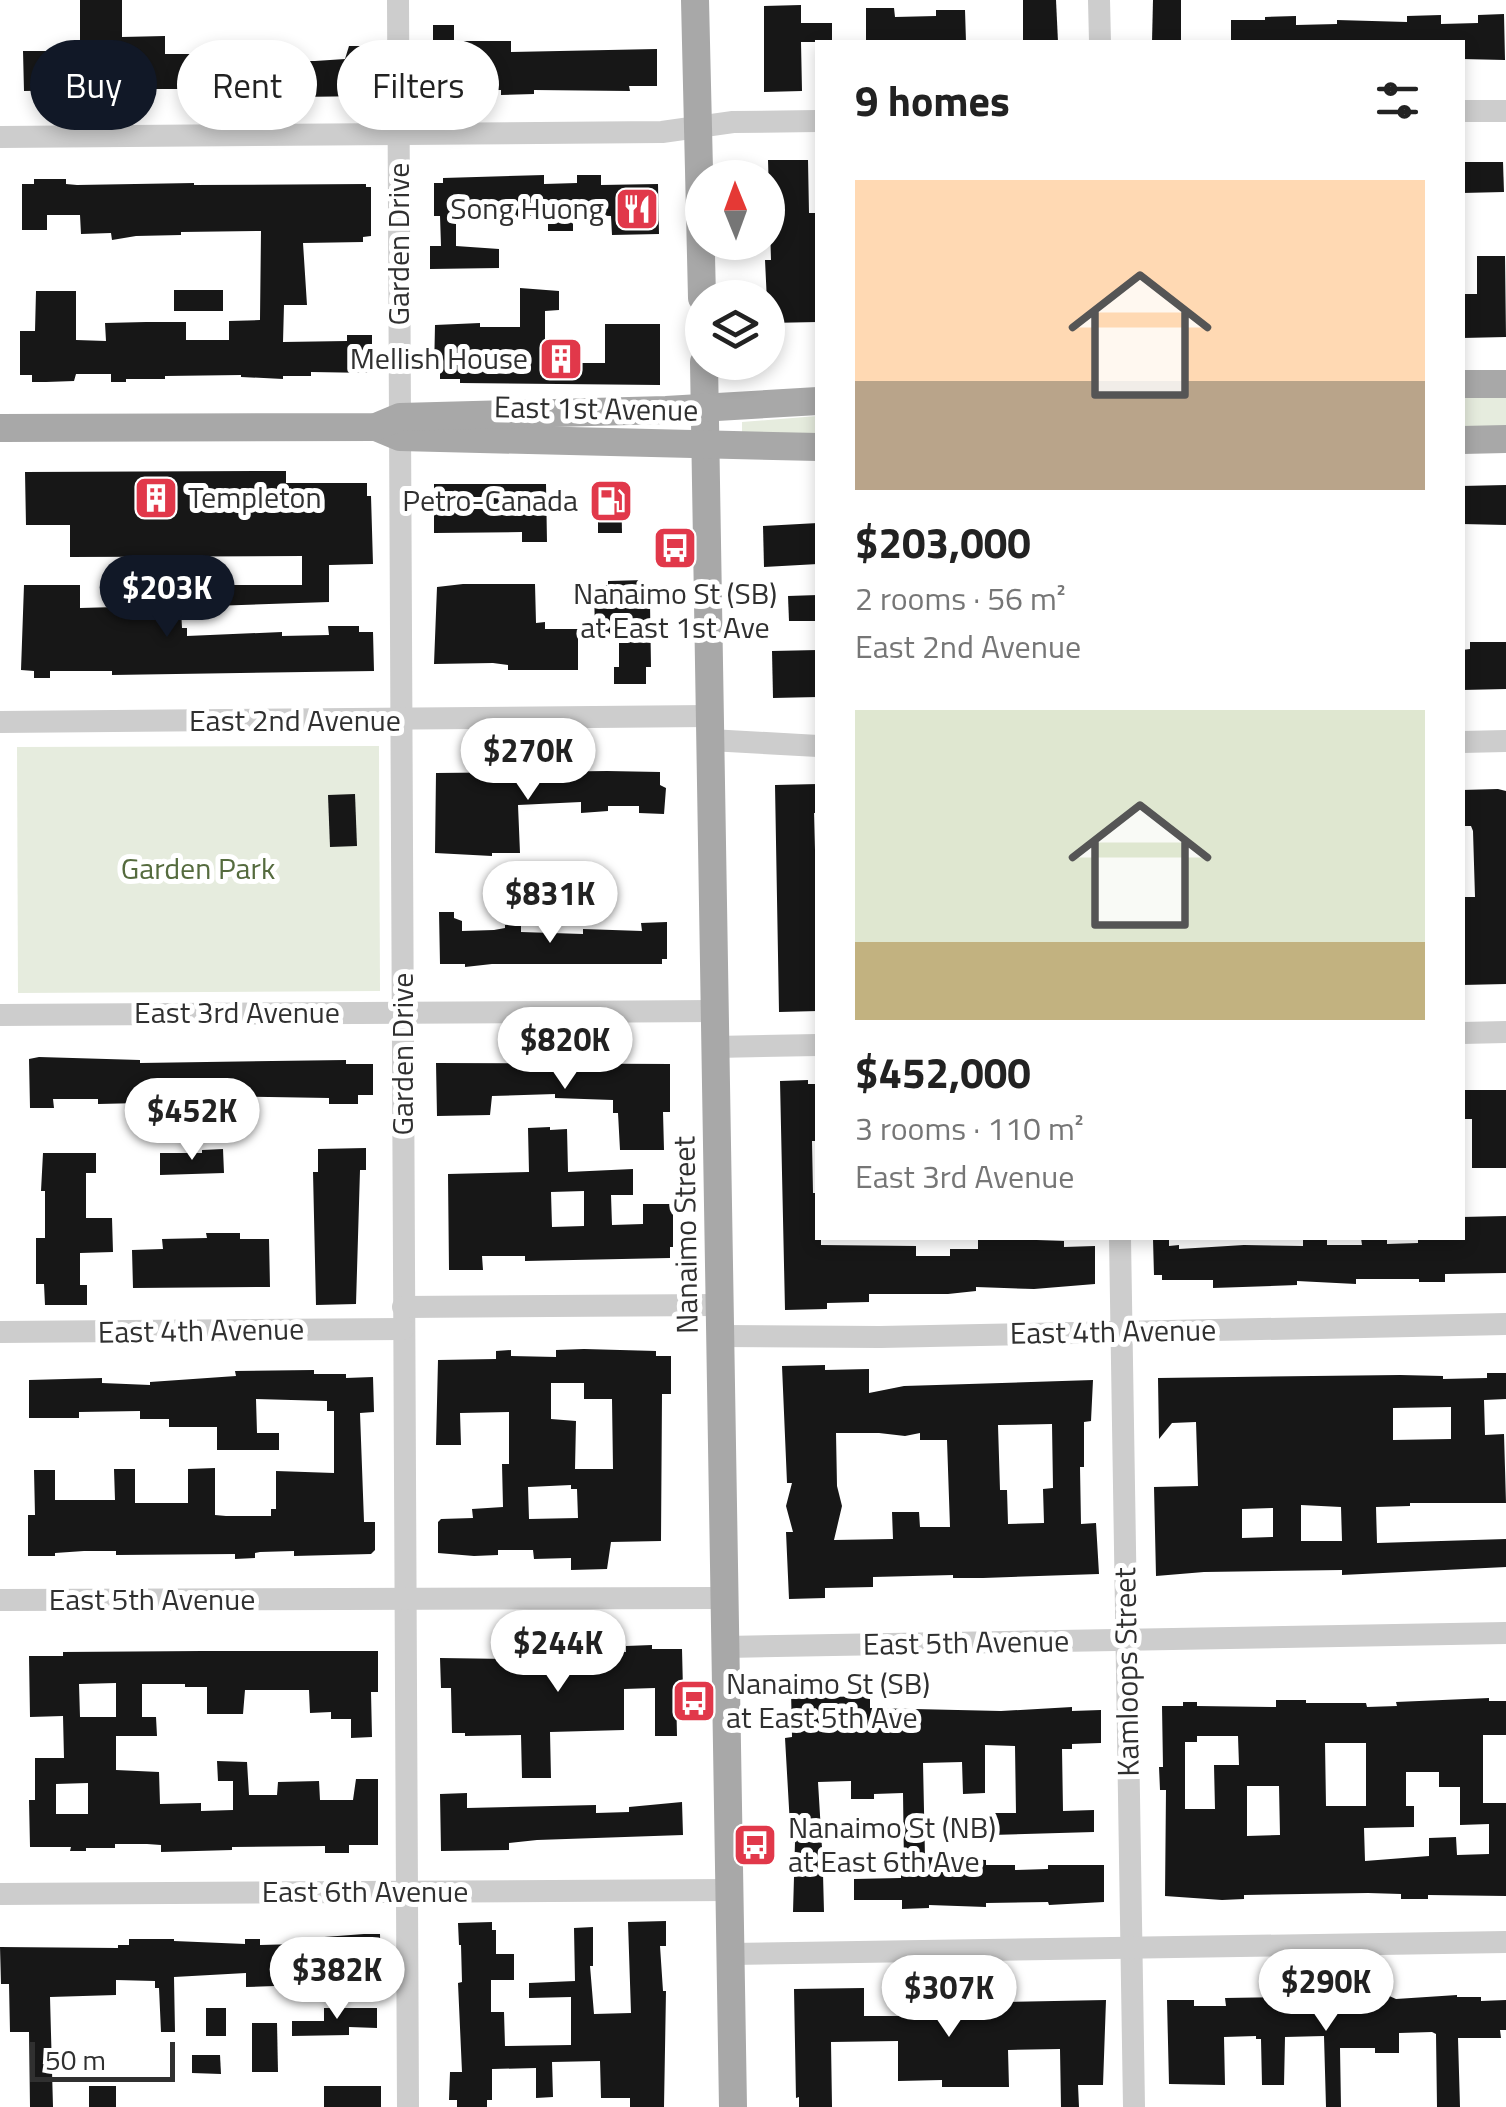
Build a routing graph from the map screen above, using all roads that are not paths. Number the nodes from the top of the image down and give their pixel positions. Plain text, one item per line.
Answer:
1 (398, 0) edge
2 (695, 0) edge
3 (1099, 0) edge
4 (1100, 40) edge
5 (1506, 110) edge
6 (1465, 111) edge
7 (815, 120) edge
8 (697, 126) junction
9 (398, 132) junction
10 (0, 137) edge
11 (701, 280) edge
12 (704, 380) edge
13 (1465, 384) edge
14 (1506, 384) edge
15 (815, 401) edge
16 (704, 407) junction
17 (392, 427) junction
18 (0, 428) edge
19 (1506, 439) edge
20 (1465, 440) edge
21 (704, 444) junction
22 (815, 446) edge
23 (401, 720) junction
24 (0, 722) edge
25 (709, 728) junction
26 (1506, 741) edge
27 (1465, 742) edge
28 (815, 746) edge
29 (715, 1011) junction
30 (402, 1012) junction
31 (0, 1014) edge
32 (1506, 1032) edge
33 (1465, 1033) edge
34 (815, 1045) edge
35 (715, 1047) junction
36 (1120, 1240) edge
37 (720, 1305) junction
38 (403, 1318) junction
39 (1506, 1324) edge
40 (0, 1332) edge
41 (1121, 1332) junction
42 (720, 1336) junction
43 (724, 1598) junction
44 (404, 1599) junction
45 (0, 1600) edge
46 (1506, 1633) edge
47 (1127, 1640) junction
48 (726, 1647) junction
49 (730, 1890) junction
50 (408, 1892) junction
51 (0, 1894) edge
52 (1506, 1942) edge
53 (1131, 1948) junction
54 (730, 1954) junction
55 (408, 2107) edge
56 (733, 2107) edge
57 (1134, 2107) edge

1 - 9 street, Garden Drive
2 - 8 main road
3 - 4 street
5 - 6 street
7 - 8 street
8 - 9 street
8 - 11 main road
9 - 10 street
9 - 17 street, Garden Drive
12 - 16 main road, Nanaimo Street
13 - 14 main road
15 - 16 main road, East 1st Avenue
16 - 17 main road, East 1st Avenue
16 - 21 main road, Nanaimo Street
17 - 18 main road, East 1st Avenue
17 - 21 main road, East 1st Avenue
17 - 23 street, Garden Drive
19 - 20 main road
21 - 22 main road, East 1st Avenue
21 - 25 main road, Nanaimo Street
23 - 24 street, East 2nd Avenue
23 - 25 street, East 2nd Avenue
23 - 30 street, Garden Drive
25 - 28 street, East 2nd Avenue
25 - 29 main road, Nanaimo Street
26 - 27 street
29 - 30 street, East 3rd Avenue
29 - 35 main road, Nanaimo Street
30 - 31 street, East 3rd Avenue
30 - 38 street, Garden Drive
32 - 33 street
34 - 35 street
35 - 37 main road, Nanaimo Street
36 - 41 street, Kamloops Street
37 - 38 street, East 4th Avenue
37 - 42 main road, Nanaimo Street
38 - 40 street, East 4th Avenue
38 - 44 street, Garden Drive
39 - 41 street, East 4th Avenue
41 - 42 street, East 4th Avenue
41 - 47 street, Kamloops Street
42 - 43 main road, Nanaimo Street
43 - 44 street, East 5th Avenue
43 - 48 main road, Nanaimo Street
44 - 45 street, East 5th Avenue
44 - 50 street, Garden Drive
46 - 47 street, East 5th Avenue
47 - 48 street, East 5th Avenue
47 - 53 street, Kamloops Street
48 - 49 main road, Nanaimo Street
49 - 50 street, East 6th Avenue
49 - 54 main road, Nanaimo Street
50 - 51 street, East 6th Avenue
50 - 55 street, Garden Drive
52 - 53 street
53 - 54 street
53 - 57 street, Kamloops Street
54 - 56 main road, Nanaimo Street

